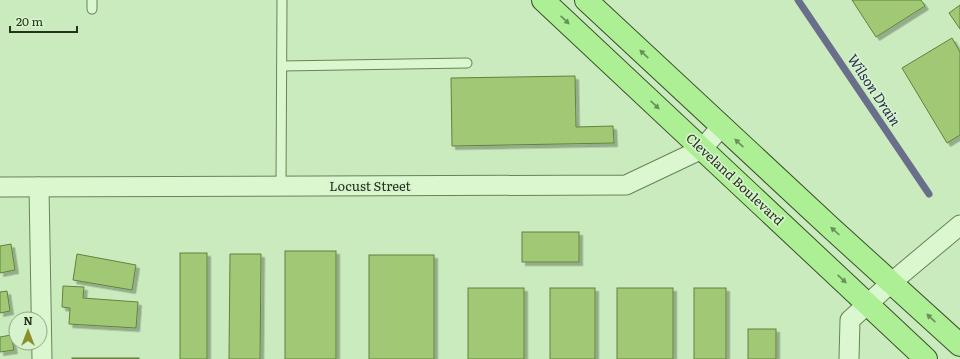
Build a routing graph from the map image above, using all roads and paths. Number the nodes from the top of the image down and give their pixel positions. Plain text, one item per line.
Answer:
1 (282, 0) edge
2 (543, 0) edge
3 (586, 0) edge
4 (467, 64) dead end
5 (282, 66) junction
6 (722, 126) junction
7 (702, 149) junction
8 (281, 186) junction
9 (0, 187) edge
10 (39, 187) junction
11 (960, 225) edge
12 (892, 282) junction
13 (868, 304) junction
14 (960, 345) edge
15 (42, 359) edge
16 (850, 359) edge
17 (926, 359) edge

1 - 5 lane
2 -> 7 main road, Cleveland Boulevard
6 -> 3 main road
4 - 5 lane
5 - 8 lane
6 - 7 street, Locust Street
12 -> 6 main road
7 - 8 street, Locust Street
7 -> 13 main road, Cleveland Boulevard
8 - 10 street, Locust Street
9 - 10 street, Locust Street
10 - 15 street
11 - 12 street
12 - 13 street
14 -> 12 main road
13 - 16 street
13 - 17 main road, Cleveland Boulevard

